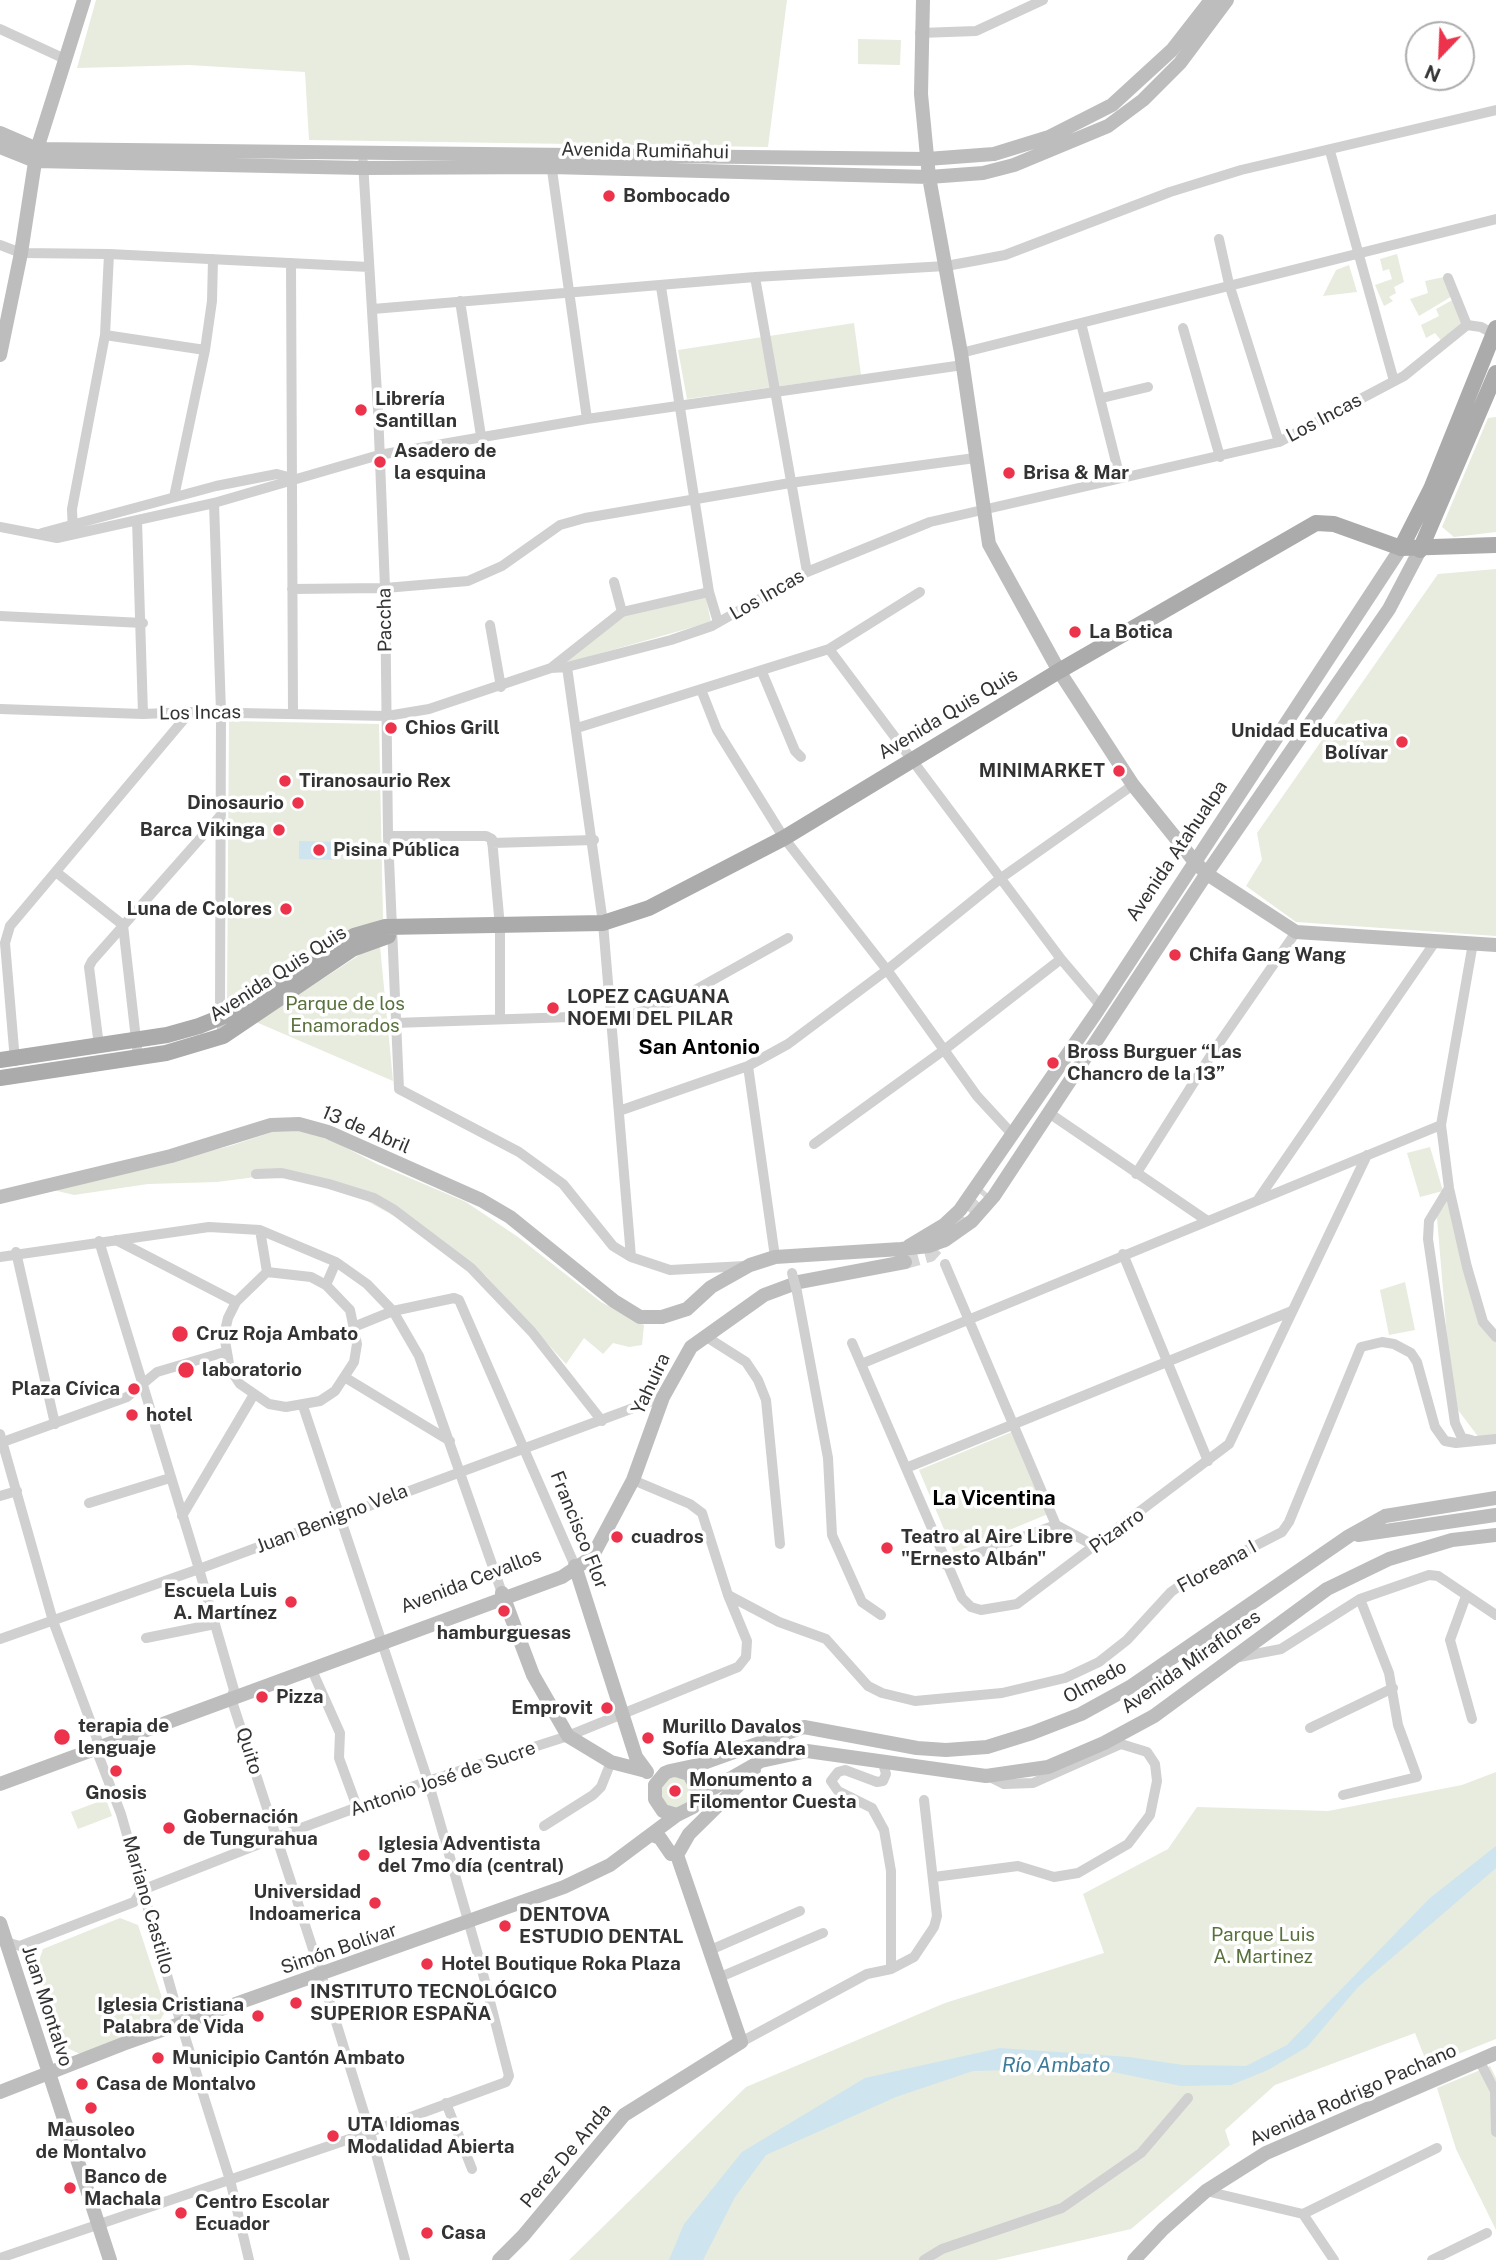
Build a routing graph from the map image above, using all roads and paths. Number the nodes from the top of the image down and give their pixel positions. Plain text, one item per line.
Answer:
1 (84, 0) edge
2 (923, 0) edge
3 (1025, 0) edge
4 (1043, 0) edge
5 (1211, 0) edge
6 (1227, 0) edge
7 (1022, 12) junction
8 (0, 29) edge
9 (920, 33) junction
10 (65, 60) junction
11 (1496, 110) edge
12 (0, 133) edge
13 (0, 147) edge
14 (1330, 150) junction
15 (363, 151) junction
16 (36, 155) junction
17 (927, 159) junction
18 (550, 160) junction
19 (363, 168) junction
20 (929, 177) junction
21 (1495, 218) edge
22 (1219, 239) dead end
23 (0, 245) edge
24 (21, 253) junction
25 (109, 254) junction
26 (1356, 255) junction
27 (213, 259) junction
28 (291, 263) junction
29 (946, 266) junction
30 (369, 267) junction
31 (755, 277) junction
32 (1448, 278) dead end
33 (1229, 284) junction
34 (661, 287) junction
35 (567, 292) junction
36 (460, 301) junction
37 (373, 309) junction
38 (1081, 323) junction
39 (1467, 325) junction
40 (1183, 328) dead end
41 (1495, 331) edge
42 (105, 335) junction
43 (205, 350) junction
44 (0, 355) edge
45 (962, 359) junction
46 (1496, 373) edge
47 (1394, 381) junction
48 (1148, 387) dead end
49 (774, 393) junction
50 (1102, 398) junction
51 (681, 406) junction
52 (587, 419) junction
53 (481, 436) junction
54 (1279, 442) junction
55 (379, 455) junction
56 (1220, 457) junction
57 (975, 458) junction
58 (292, 478) junction
59 (1120, 478) junction
60 (790, 483) junction
61 (174, 497) junction
62 (696, 498) junction
63 (214, 503) junction
64 (984, 508) junction
65 (138, 520) junction
66 (0, 527) edge
67 (72, 529) junction
68 (1496, 545) edge
69 (1401, 548) junction
70 (1420, 550) junction
71 (807, 572) junction
72 (614, 582) dead end
73 (385, 588) junction
74 (292, 589) junction
75 (709, 592) junction
76 (920, 592) dead end
77 (622, 612) junction
78 (0, 617) edge
79 (718, 622) junction
80 (142, 623) junction
81 (490, 625) dead end
82 (829, 649) junction
83 (567, 667) junction
84 (551, 668) junction
85 (1059, 671) junction
86 (762, 672) junction
87 (501, 687) junction
88 (702, 692) junction
89 (0, 709) edge
90 (190, 712) junction
91 (221, 712) junction
92 (293, 713) junction
93 (143, 714) junction
94 (387, 716) junction
95 (576, 728) junction
96 (801, 757) dead end
97 (914, 759) junction
98 (1133, 785) junction
99 (220, 815) junction
100 (388, 836) junction
101 (784, 838) junction
102 (594, 840) junction
103 (492, 841) junction
104 (1195, 862) junction
105 (56, 872) junction
106 (1207, 874) junction
107 (1001, 878) junction
108 (603, 923) junction
109 (123, 925) junction
110 (500, 927) junction
111 (393, 930) junction
112 (1296, 932) junction
113 (788, 938) dead end
114 (1435, 942) junction
115 (1473, 943) junction
116 (1496, 945) edge
117 (1060, 959) junction
118 (887, 970) junction
119 (1098, 1009) junction
120 (613, 1016) junction
121 (221, 1018) junction
122 (500, 1018) junction
123 (1110, 1020) junction
124 (394, 1023) junction
125 (223, 1036) junction
126 (137, 1040) junction
127 (99, 1046) junction
128 (944, 1050) junction
129 (1076, 1055) junction
130 (138, 1057) junction
131 (7, 1059) edge
132 (748, 1066) junction
133 (7, 1077) edge
134 (0, 1088) edge
135 (619, 1111) junction
136 (1049, 1113) junction
137 (1441, 1125) junction
138 (1013, 1135) junction
139 (814, 1144) dead end
140 (1367, 1155) junction
141 (256, 1174) dead end
142 (1136, 1174) junction
143 (1449, 1188) junction
144 (986, 1192) tunnel mouth
145 (0, 1197) edge
146 (1259, 1198) junction
147 (1206, 1220) junction
148 (260, 1230) junction
149 (116, 1240) junction
150 (99, 1241) junction
151 (16, 1252) junction
152 (1123, 1254) junction
153 (795, 1255) junction
154 (903, 1255) junction
155 (0, 1256) edge
156 (631, 1257) junction
157 (775, 1257) junction
158 (335, 1262) junction
159 (945, 1264) dead end
160 (750, 1265) junction
161 (267, 1272) junction
162 (327, 1284) junction
163 (236, 1302) junction
164 (393, 1311) junction
165 (1292, 1311) junction
166 (640, 1317) joint
167 (970, 1318) junction
168 (356, 1326) junction
169 (705, 1335) junction
170 (1496, 1337) edge
171 (852, 1343) dead end
172 (225, 1352) junction
173 (1167, 1361) junction
174 (861, 1364) junction
175 (346, 1378) junction
176 (140, 1385) junction
177 (253, 1396) junction
178 (663, 1396) junction
179 (303, 1406) junction
180 (602, 1421) junction
181 (55, 1424) junction
182 (1015, 1424) junction
183 (1496, 1439) edge
184 (1, 1440) edge
185 (1478, 1441) junction
186 (451, 1442) junction
187 (524, 1447) junction
188 (1208, 1461) junction
189 (906, 1468) junction
190 (457, 1472) junction
191 (170, 1478) junction
192 (633, 1480) junction
193 (17, 1491) junction
194 (0, 1496) edge
195 (1496, 1498) edge
196 (89, 1503) dead end
197 (1496, 1515) edge
198 (182, 1516) junction
199 (341, 1516) junction
200 (1056, 1525) junction
201 (1496, 1535) edge
202 (1349, 1536) junction
203 (780, 1544) dead end
204 (1095, 1546) junction
205 (946, 1565) junction
206 (575, 1566) junction
207 (199, 1569) junction
208 (727, 1595) junction
209 (1466, 1596) junction
210 (503, 1597) junction
211 (1360, 1599) junction
212 (881, 1615) dead end
213 (1496, 1615) edge
214 (53, 1621) junction
215 (215, 1625) junction
216 (146, 1638) dead end
217 (0, 1639) edge
218 (382, 1639) junction
219 (1233, 1659) junction
220 (312, 1668) junction
221 (1393, 1688) junction
222 (232, 1694) junction
223 (623, 1713) junction
224 (1472, 1719) dead end
225 (1310, 1728) dead end
226 (568, 1736) junction
227 (97, 1744) junction
228 (761, 1761) junction
229 (611, 1762) junction
230 (883, 1763) junction
231 (676, 1770) junction
232 (0, 1775) edge
233 (652, 1776) junction
234 (986, 1776) junction
235 (428, 1781) junction
236 (0, 1784) edge
237 (1343, 1795) dead end
238 (697, 1800) junction
239 (924, 1800) dead end
240 (357, 1807) junction
241 (679, 1815) junction
242 (544, 1825) dead end
243 (690, 1834) junction
244 (652, 1835) junction
245 (277, 1837) junction
246 (671, 1854) junction
247 (680, 1870) junction
248 (934, 1877) junction
249 (142, 1891) junction
250 (800, 1911) dead end
251 (0, 1923) edge
252 (468, 1923) junction
253 (823, 1933) dead end
254 (3, 1941) edge
255 (708, 1951) junction
256 (891, 1969) junction
257 (321, 1975) junction
258 (718, 1978) junction
259 (181, 2024) junction
260 (741, 2042) junction
261 (1496, 2053) edge
262 (1479, 2060) junction
263 (49, 2073) junction
264 (0, 2092) edge
265 (1188, 2098) dead end
266 (446, 2103) junction
267 (1496, 2132) edge
268 (370, 2133) junction
269 (1437, 2148) dead end
270 (472, 2169) dead end
271 (230, 2180) junction
272 (1206, 2191) junction
273 (1303, 2214) junction
274 (101, 2224) junction
275 (1486, 2233) dead end
276 (0, 2258) edge
277 (110, 2260) edge
278 (249, 2260) edge
279 (405, 2260) edge
280 (499, 2260) edge
281 (924, 2260) edge
282 (1135, 2260) edge
283 (1334, 2260) edge
284 (1432, 2260) edge

1 - 10 main road
2 - 9 main road
3 - 7 street
4 - 7 street
5 - 17 main road, Avenida Rumiñahui
6 - 20 main road, Avenida Rumiñahui
7 - 9 street
8 - 10 street
9 - 17 main road
10 - 16 main road
11 - 14 street
12 - 16 main road, Avenida Rumiñahui
13 - 16 main road, Avenida Rumiñahui
14 - 26 street
14 - 29 street
15 - 16 main road, Avenida Rumiñahui
15 - 18 main road, Avenida Rumiñahui
15 - 19 street, Paccha
16 - 19 main road, Avenida Rumiñahui
16 - 24 main road
17 - 18 main road, Avenida Rumiñahui
17 - 20 main road
18 - 19 main road, Avenida Rumiñahui
18 - 20 main road, Avenida Rumiñahui
18 - 35 street
19 - 30 street, Paccha
20 - 29 main road
21 - 26 street
22 - 33 street
23 - 24 street
24 - 25 street
24 - 44 main road
25 - 27 street
25 - 42 street
26 - 33 street
26 - 47 street
27 - 28 street
27 - 43 street
28 - 30 street
28 - 58 street
29 - 31 street
29 - 45 main road
30 - 37 street, Paccha
31 - 34 street
31 - 49 street
32 - 39 street
33 - 38 street
33 - 54 street
34 - 35 street
34 - 51 street
35 - 36 street
35 - 52 street
36 - 37 street
36 - 53 street
37 - 55 street, Paccha
38 - 45 street
38 - 50 street
39 - 41 street
39 - 47 street, Los Incas
40 - 56 street
41 - 69 main road, Avenida Atahualpa
42 - 43 street
42 - 67 street
43 - 61 street
45 - 49 street
45 - 57 main road
46 - 70 main road
47 - 54 street, Los Incas
48 - 50 street
49 - 51 street
49 - 60 street
50 - 59 street
51 - 52 street
51 - 62 street
52 - 53 street
53 - 55 street
54 - 56 street, Los Incas
55 - 58 street
55 - 73 street, Paccha
56 - 59 street, Los Incas
57 - 60 street
57 - 64 main road
58 - 61 street
58 - 63 street
58 - 74 street
59 - 64 street, Los Incas
60 - 62 street
60 - 71 street
61 - 67 street
62 - 73 street
62 - 75 street
63 - 65 street
63 - 91 street
64 - 71 street, Los Incas
64 - 85 main road
65 - 67 street
65 - 80 street
66 - 67 street
68 - 70 main road, Avenida Quis Quis
69 - 70 main road, Avenida Quis Quis
69 - 85 main road, Avenida Quis Quis
69 - 104 main road, Avenida Atahualpa
70 - 106 main road, Avenida Atahualpa
71 - 79 street, Los Incas
72 - 77 street
73 - 74 street
73 - 94 street, Paccha
74 - 92 street
75 - 77 street
75 - 79 street
76 - 82 street
77 - 84 street
78 - 80 street
79 - 83 street, Los Incas
80 - 93 street
81 - 87 street
82 - 86 street
82 - 97 street
83 - 84 street, Los Incas
83 - 95 street
84 - 87 street, Los Incas
85 - 97 main road, Avenida Quis Quis
85 - 98 main road
86 - 88 street
86 - 96 street
87 - 94 street, Los Incas
88 - 95 street
88 - 101 street
89 - 93 street, Los Incas
90 - 91 street, Los Incas
90 - 93 street, Los Incas
90 - 105 street
91 - 92 street, Los Incas
91 - 99 street
92 - 94 street, Los Incas
94 - 100 street, Paccha
95 - 102 street
97 - 101 main road, Avenida Quis Quis
97 - 107 street
98 - 104 main road
98 - 107 street
99 - 109 street
99 - 121 street
100 - 103 street
100 - 111 street, Paccha
101 - 108 main road, Avenida Quis Quis
101 - 118 street
102 - 103 street
102 - 108 street
103 - 110 street
104 - 106 main road
104 - 119 main road, Avenida Atahualpa
105 - 109 street
105 - 131 street
106 - 112 main road
106 - 123 main road, Avenida Atahualpa
107 - 117 street
107 - 118 street
108 - 110 main road, Avenida Quis Quis
108 - 120 street
109 - 126 street
109 - 127 street
110 - 111 main road, Avenida Quis Quis
110 - 122 street
111 - 121 main road, Avenida Quis Quis
111 - 124 street, Paccha
111 - 125 main road, Avenida Quis Quis
112 - 114 main road
112 - 142 street
113 - 120 street
114 - 115 main road
114 - 146 street
115 - 116 main road
115 - 137 street
117 - 119 street
117 - 128 street
118 - 128 street
118 - 132 street
119 - 129 main road
119 - 138 main road, Avenida Atahualpa
120 - 122 street
120 - 135 street
121 - 125 street
121 - 126 main road, Avenida Quis Quis
122 - 124 street
123 - 129 main road
123 - 136 main road, Avenida Atahualpa
124 - 156 street, Paccha
125 - 130 main road, Avenida Quis Quis
126 - 127 main road, Avenida Quis Quis
126 - 130 street
127 - 131 main road, Avenida Quis Quis
128 - 138 street
128 - 139 street
129 - 144 main road
130 - 133 main road, Avenida Quis Quis
131 - 133 street
132 - 135 street
132 - 157 street
133 - 134 main road
135 - 156 street
136 - 142 street
136 - 154 main road, Avenida Atahualpa
137 - 140 street
137 - 143 street
138 - 154 main road, Avenida Atahualpa
140 - 146 street
140 - 165 street, Pizarro
141 - 180 street
142 - 147 street
143 - 170 street
143 - 185 street
145 - 166 main road, 13 de Abril
146 - 147 street
147 - 152 street
148 - 149 street
148 - 158 street
148 - 161 street
149 - 150 street
149 - 163 street
150 - 151 street
150 - 176 street, Quito
151 - 155 street
151 - 181 street
152 - 167 street
152 - 173 street
153 - 154 main road, Avenida Atahualpa
153 - 157 main road, Avenida Atahualpa
153 - 212 street, bridge
154 - 169 main road, Yahuira
156 - 160 street
157 - 160 main road, Avenida Atahualpa
158 - 162 street
158 - 164 street
159 - 167 street
160 - 166 main road, Avenida Atahualpa
161 - 162 street
161 - 163 street
162 - 168 street
163 - 172 street
164 - 168 street
164 - 186 street
164 - 187 street, Francisco Flor
165 - 173 street
165 - 188 street, Pizarro
167 - 174 street
167 - 182 street
168 - 175 street
169 - 178 main road, Yahuira
169 - 203 street
171 - 174 street, Pizarro
172 - 176 street
172 - 177 street
173 - 182 street
173 - 188 street
174 - 189 street, Pizarro
175 - 179 street
175 - 186 street
176 - 181 street
176 - 191 street, Quito
177 - 179 street
177 - 198 street
178 - 180 street, Juan Benigno Vela
178 - 192 main road, Yahuira
179 - 199 street
180 - 187 street, Juan Benigno Vela
181 - 184 street
182 - 189 street
182 - 200 street
183 - 185 street, Floreana I
184 - 193 street, Mariano Castillo
185 - 208 street, Floreana I
186 - 190 street
187 - 190 street, Juan Benigno Vela
187 - 206 street, Francisco Flor
188 - 204 street, Pizarro
189 - 205 street, Pizarro
190 - 199 street, Juan Benigno Vela
190 - 210 street
191 - 196 street
191 - 198 street, Quito
192 - 206 main road, Yahuira
192 - 208 street
193 - 194 street
193 - 214 street, Mariano Castillo
195 - 202 main road, Olmedo
197 - 202 main road
198 - 207 street, Quito
199 - 207 street, Juan Benigno Vela
199 - 218 street
200 - 204 street
200 - 205 street
201 - 219 main road, Avenida Miraflores
202 - 231 main road, Olmedo
204 - 205 street, Pizarro
206 - 210 main road, Avenida Cevallos
206 - 223 main road, Francisco Flor
207 - 214 street, Juan Benigno Vela
207 - 215 street, Quito
208 - 223 street, Antonio José de Sucre
209 - 211 street
209 - 213 street
209 - 224 street
210 - 218 main road, Avenida Cevallos
210 - 226 main road
211 - 219 street
211 - 221 street
214 - 217 street, Juan Benigno Vela
214 - 227 street, Mariano Castillo
215 - 216 street
215 - 222 street, Quito
218 - 220 main road, Avenida Cevallos
218 - 222 main road, Avenida Cevallos
218 - 235 street
219 - 234 main road, Avenida Miraflores
220 - 222 main road, Avenida Cevallos
220 - 240 street
221 - 225 street
221 - 237 street
222 - 227 main road, Avenida Cevallos
222 - 245 street, Quito
223 - 226 street, Antonio José de Sucre
223 - 233 main road, Francisco Flor
226 - 229 main road
226 - 235 street, Antonio José de Sucre
227 - 232 main road, Avenida Cevallos
227 - 236 main road, Avenida Cevallos
227 - 249 street, Mariano Castillo
228 - 230 main road, Avenida Miraflores
228 - 238 main road, Avenida Miraflores
228 - 243 main road
229 - 233 main road
229 - 242 street
230 - 234 main road, Avenida Miraflores
230 - 256 street
231 - 233 main road
231 - 238 main road
233 - 241 main road
234 - 248 street
235 - 240 street, Antonio José de Sucre
235 - 252 street
238 - 241 main road
238 - 243 main road
239 - 248 street
240 - 245 street, Antonio José de Sucre
241 - 244 main road, Simón Bolívar
241 - 246 main road
243 - 247 main road
244 - 246 main road
244 - 252 main road, Simón Bolívar
245 - 249 street, Antonio José de Sucre
245 - 257 street, Quito
246 - 247 main road
247 - 255 main road
248 - 256 street
249 - 254 street, Antonio José de Sucre
249 - 259 street, Mariano Castillo
250 - 255 street
251 - 254 main road, Juan Montalvo
252 - 257 main road, Simón Bolívar
252 - 266 street
253 - 258 street
254 - 263 main road, Juan Montalvo
255 - 258 main road
256 - 260 street
257 - 259 main road, Simón Bolívar
257 - 268 street, Quito
258 - 260 main road
259 - 263 main road, Simón Bolívar
259 - 271 street, Mariano Castillo
260 - 280 main road, Perez De Anda
261 - 262 main road, Avenida Rodrigo Pachano
262 - 267 street
262 - 272 main road, Avenida Rodrigo Pachano
263 - 264 main road, Simón Bolívar
263 - 274 main road, Juan Montalvo
265 - 281 street
266 - 268 street
266 - 270 street
268 - 271 street
268 - 279 street, Quito
269 - 273 street
271 - 274 street
271 - 278 street, Mariano Castillo
272 - 273 street
272 - 282 main road, Avenida Rodrigo Pachano
273 - 283 street
274 - 276 street
274 - 277 main road, Juan Montalvo
275 - 284 street

